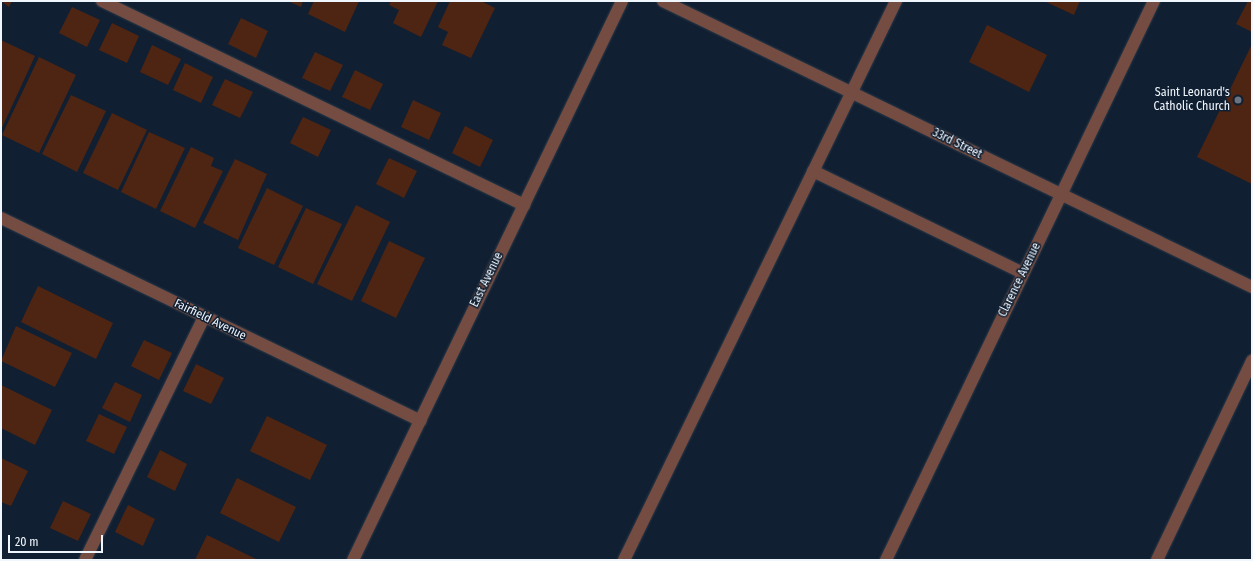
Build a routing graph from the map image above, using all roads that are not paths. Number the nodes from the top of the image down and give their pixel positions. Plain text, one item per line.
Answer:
1 (102, 1) edge
2 (622, 1) edge
3 (663, 1) edge
4 (896, 1) edge
5 (1154, 1) edge
6 (851, 92) junction
7 (813, 170) junction
8 (1061, 194) junction
9 (524, 205) junction
10 (1, 218) edge
11 (1023, 273) junction
12 (1252, 286) edge
13 (204, 317) junction
14 (1252, 361) edge
15 (420, 421) junction
16 (85, 560) edge
17 (353, 560) edge
18 (624, 560) edge
19 (886, 560) edge
20 (1157, 560) edge

1 - 9 street
2 - 9 street, East Avenue
3 - 6 street, 33rd Street
4 - 6 street
5 - 8 street, Clarence Avenue
6 - 7 street
6 - 8 street, 33rd Street
7 - 11 street
7 - 18 street
8 - 11 street, Clarence Avenue
8 - 12 street, 33rd Street
9 - 15 street, East Avenue
10 - 13 street, Fairfield Avenue
11 - 19 street, Clarence Avenue
13 - 15 street, Fairfield Avenue
13 - 16 street
14 - 20 street
15 - 17 street, East Avenue

